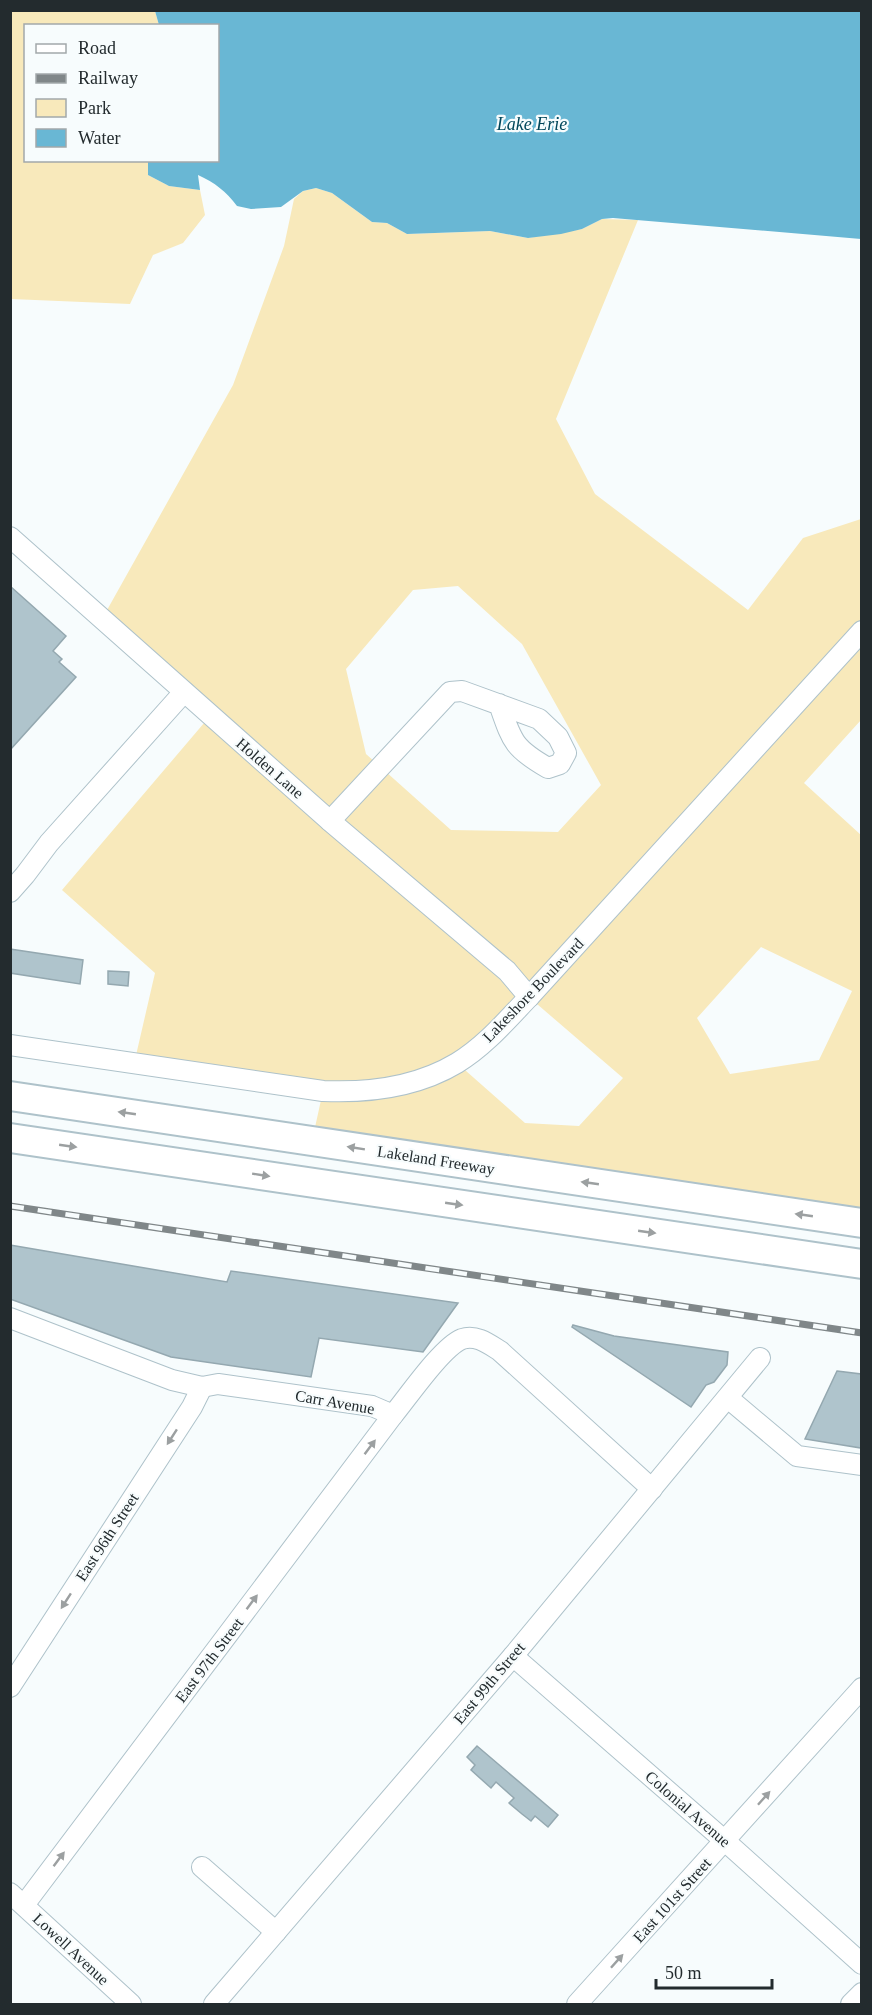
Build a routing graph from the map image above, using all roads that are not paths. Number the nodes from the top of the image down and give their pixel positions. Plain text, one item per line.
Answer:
1 (10, 537) edge
2 (861, 631) edge
3 (184, 692) junction
4 (499, 704) dead end
5 (330, 821) junction
6 (10, 892) edge
7 (529, 997) junction
8 (10, 1045) edge
9 (10, 1096) edge
10 (10, 1138) edge
11 (861, 1223) edge
12 (861, 1264) edge
13 (10, 1318) edge
14 (760, 1358) dead end
15 (202, 1387) junction
16 (728, 1398) junction
17 (393, 1415) junction
18 (861, 1466) edge
19 (652, 1489) junction
20 (513, 1656) junction
21 (10, 1687) edge
22 (861, 1688) edge
23 (725, 1841) junction
24 (202, 1867) dead end
25 (17, 1899) edge
26 (276, 1932) junction
27 (861, 1964) edge
28 (861, 1993) edge
29 (131, 2004) edge
30 (214, 2004) edge
31 (577, 2004) edge
32 (851, 2004) edge

1 - 3 street, Holden Lane
2 - 7 street, Lakeshore Boulevard
3 - 5 street, Holden Lane
3 - 6 street
4 - 5 street
5 - 7 street, Holden Lane
7 - 8 street, Lakeshore Boulevard
11 -> 9 highway, Lakeland Freeway
10 -> 12 highway
13 - 15 street, Carr Avenue
14 - 16 street, East 99th Street
15 - 17 street, Carr Avenue
15 -> 21 street, East 96th Street
16 - 18 street
16 - 19 street, East 99th Street
17 - 19 street, Carr Avenue
25 -> 17 street, East 97th Street
19 - 20 street, East 99th Street
20 - 23 street, Colonial Avenue
20 - 26 street, East 99th Street
23 -> 22 street, East 101st Street
23 - 27 street, Colonial Avenue
31 -> 23 street, East 101st Street
24 - 26 street
25 - 29 street, Lowell Avenue
26 - 30 street, East 99th Street
28 - 32 street

